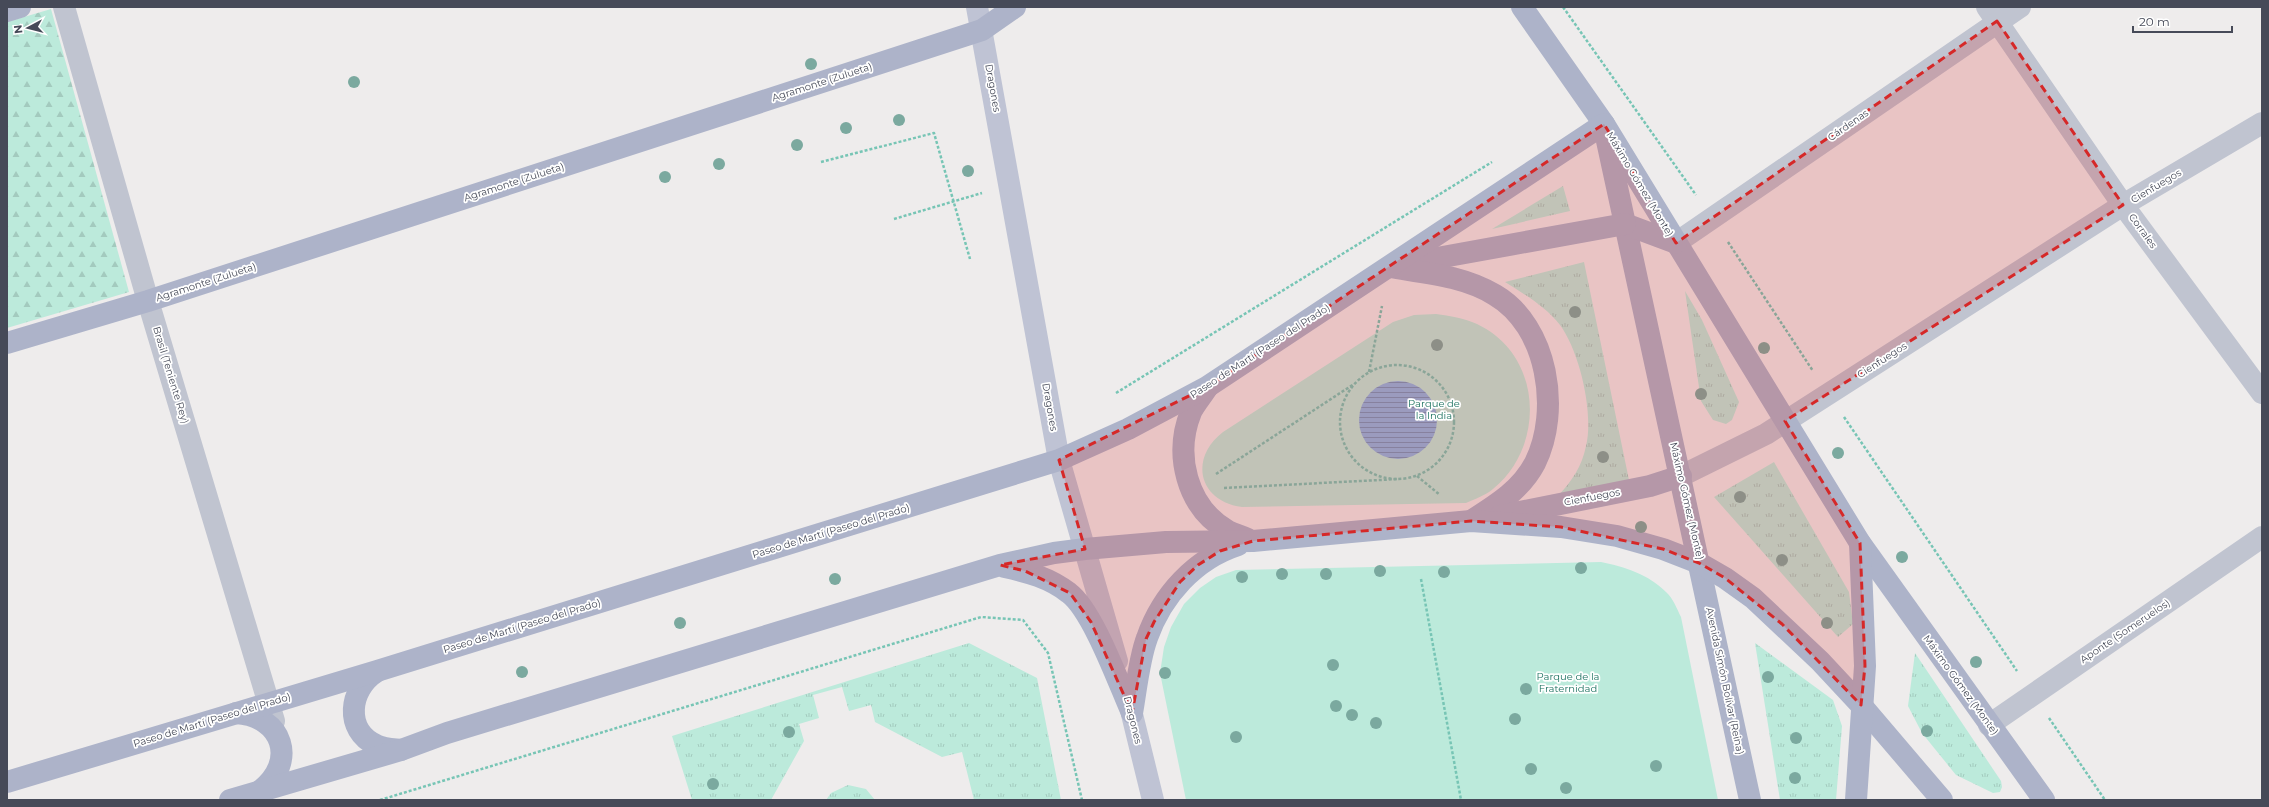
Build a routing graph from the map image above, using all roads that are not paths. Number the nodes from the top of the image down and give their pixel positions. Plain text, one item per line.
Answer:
1 (20, 7) edge
2 (64, 7) edge
3 (977, 7) edge
4 (1015, 7) edge
5 (1522, 7) edge
6 (2020, 7) edge
7 (7, 11) edge
8 (1992, 14) edge
9 (982, 30) junction
10 (2262, 123) edge
11 (1604, 124) junction
12 (2123, 205) junction
13 (1625, 224) junction
14 (1676, 243) junction
15 (1390, 267) junction
16 (148, 301) junction
17 (7, 343) edge
18 (1207, 387) junction
19 (2262, 393) edge
20 (1785, 421) junction
21 (1060, 460) junction
22 (1680, 476) junction
23 (1471, 521) junction
24 (2262, 537) edge
25 (1253, 541) junction
26 (1860, 543) junction
27 (1085, 549) junction
28 (1699, 562) junction
29 (1000, 566) junction
30 (377, 671) junction
31 (269, 702) junction
32 (1862, 705) junction
33 (236, 713) junction
34 (1132, 713) junction
35 (1989, 725) junction
36 (280, 742) junction
37 (401, 750) junction
38 (7, 782) edge
39 (260, 791) junction
40 (230, 800) edge
41 (1153, 800) edge
42 (1750, 800) edge
43 (1856, 800) edge
44 (1942, 800) edge
45 (2044, 800) edge

1 - 7 main road
2 - 16 street, Brasil (Teniente Rey)
3 - 9 main road, Dragones
4 - 9 main road, Agramonte (Zulueta)
5 - 11 main road, Máximo Gómez (Monte)
6 - 8 street, Cárdenas
8 - 12 street, Corrales
8 - 14 street, Cárdenas
9 - 16 main road, Agramonte (Zulueta)
9 - 21 main road, Dragones
10 - 12 street, Cienfuegos
11 - 13 main road, Máximo Gómez (Monte)
11 - 14 main road, Máximo Gómez (Monte)
11 - 15 main road
12 - 19 street, Corrales
12 - 20 street, Cienfuegos
13 - 14 main road, Máximo Gómez (Monte)
13 - 15 main road, Paseo de Martí (Paseo del Prado)
13 - 22 main road, Máximo Gómez (Monte)
14 - 20 main road, Máximo Gómez (Monte)
15 - 18 main road, Paseo de Martí (Paseo del Prado)
15 - 23 main road
16 - 17 main road, Agramonte (Zulueta)
16 - 31 street, Brasil (Teniente Rey)
18 - 21 main road, Paseo de Martí (Paseo del Prado)
18 - 25 main road
20 - 22 street, Cienfuegos
20 - 26 main road, Máximo Gómez (Monte)
21 - 27 main road, Dragones
21 - 30 main road, Paseo de Martí (Paseo del Prado)
22 - 23 main road, Cienfuegos
22 - 28 main road, Máximo Gómez (Monte)
23 - 25 main road
23 - 28 main road
24 - 35 street, Aponte (Someruelos)
25 - 27 main road
25 - 34 main road
26 - 32 main road
26 - 35 main road, Máximo Gómez (Monte)
27 - 29 main road
27 - 34 main road, Dragones
28 - 32 main road, Máximo Gómez (Monte)
28 - 42 main road, Avenida Simón Bolívar (Reina)
29 - 34 main road
29 - 37 main road
30 - 31 main road, Paseo de Martí (Paseo del Prado)
30 - 37 main road
31 - 33 main road, Paseo de Martí (Paseo del Prado)
31 - 36 street, Brasil (Teniente Rey)
32 - 43 main road
32 - 44 main road, Máximo Gómez (Monte)
33 - 36 main road
33 - 38 main road, Paseo de Martí (Paseo del Prado)
34 - 41 main road, Dragones
35 - 45 main road, Máximo Gómez (Monte)
36 - 39 main road
37 - 39 main road
39 - 40 main road

